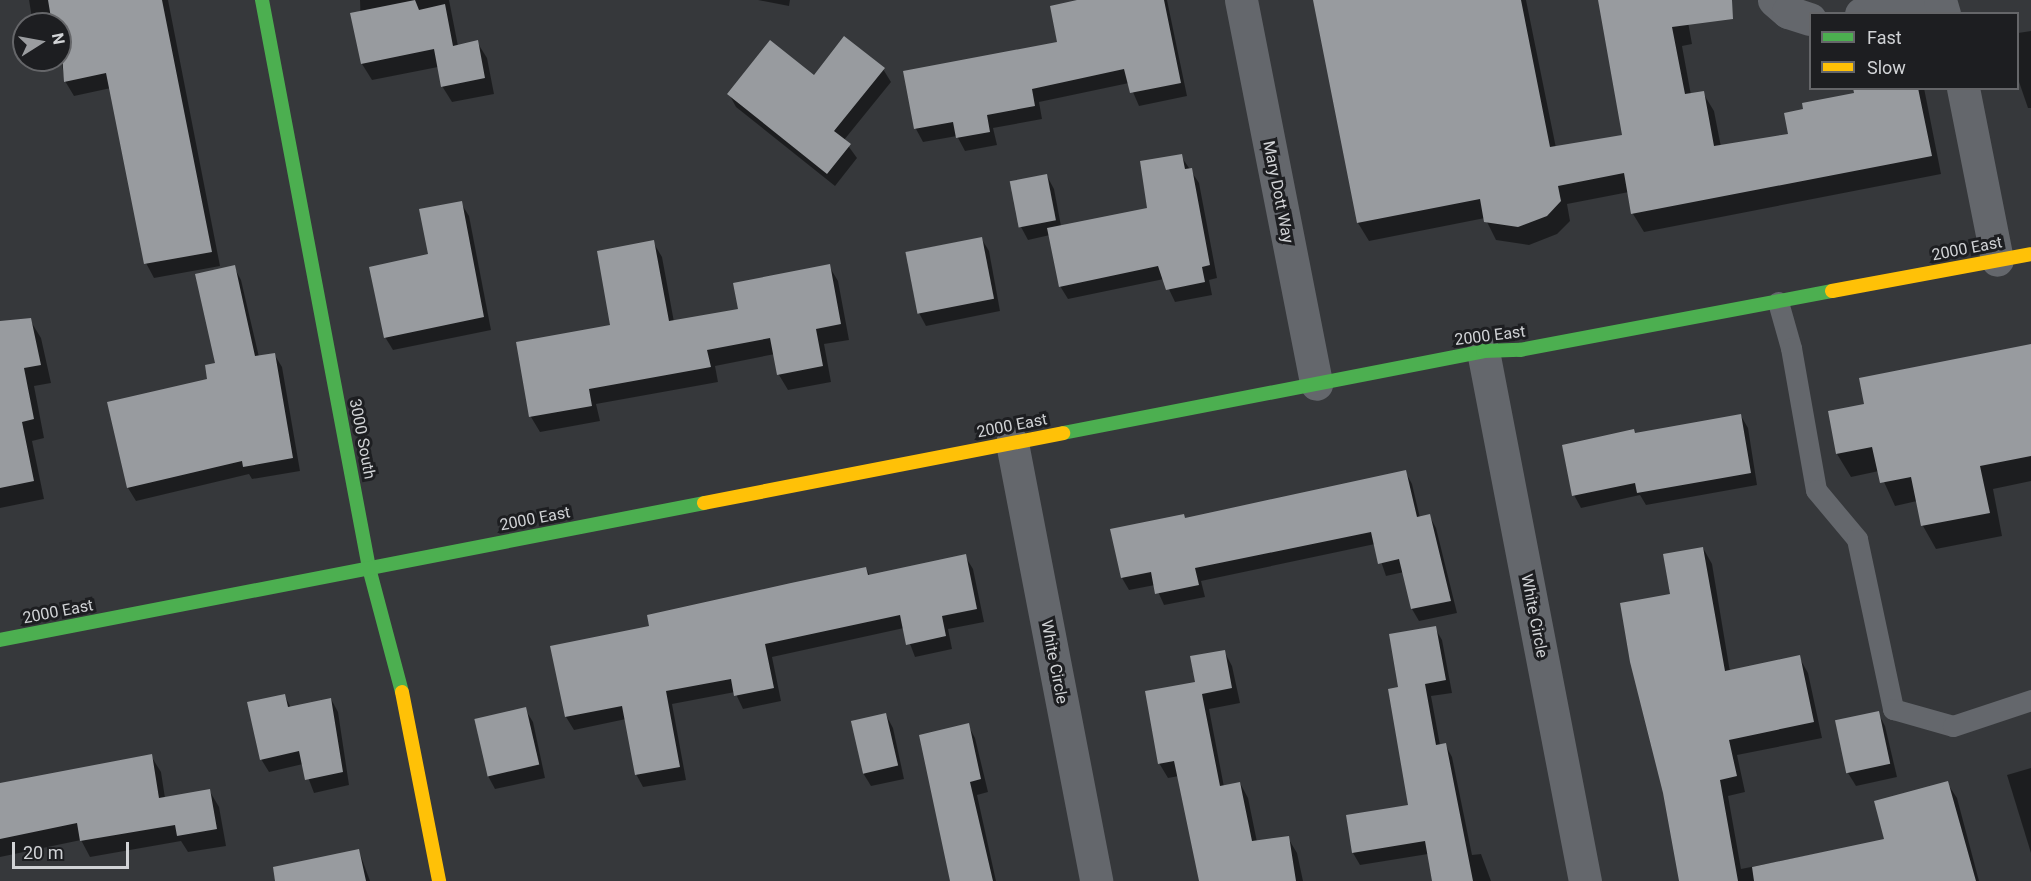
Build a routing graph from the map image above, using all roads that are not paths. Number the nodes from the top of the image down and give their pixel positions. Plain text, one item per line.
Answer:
1 (262, 0) edge
2 (1241, 0) edge
3 (1774, 0) edge
4 (1873, 12) edge
5 (1943, 12) edge
6 (1809, 19) edge
7 (1963, 90) edge
8 (2031, 254) edge
9 (1997, 260) junction
10 (1778, 302) junction
11 (1483, 351) junction
12 (1316, 384) junction
13 (1012, 443) junction
14 (369, 568) junction
15 (0, 640) edge
16 (2031, 700) edge
17 (439, 881) edge
18 (1096, 881) edge
19 (1585, 881) edge

1 - 14 street, 3000 South
2 - 12 street, Mary Dott Way
3 - 6 street
4 - 5 street
7 - 9 street
8 - 9 street, 2000 East
9 - 10 street, 2000 East
10 - 11 street, 2000 East
10 - 16 lane
11 - 12 street, 2000 East
11 - 19 street, White Circle
12 - 13 street, 2000 East
13 - 14 street, 2000 East
13 - 18 street, White Circle
14 - 15 street, 2000 East
14 - 17 street, 3000 South

